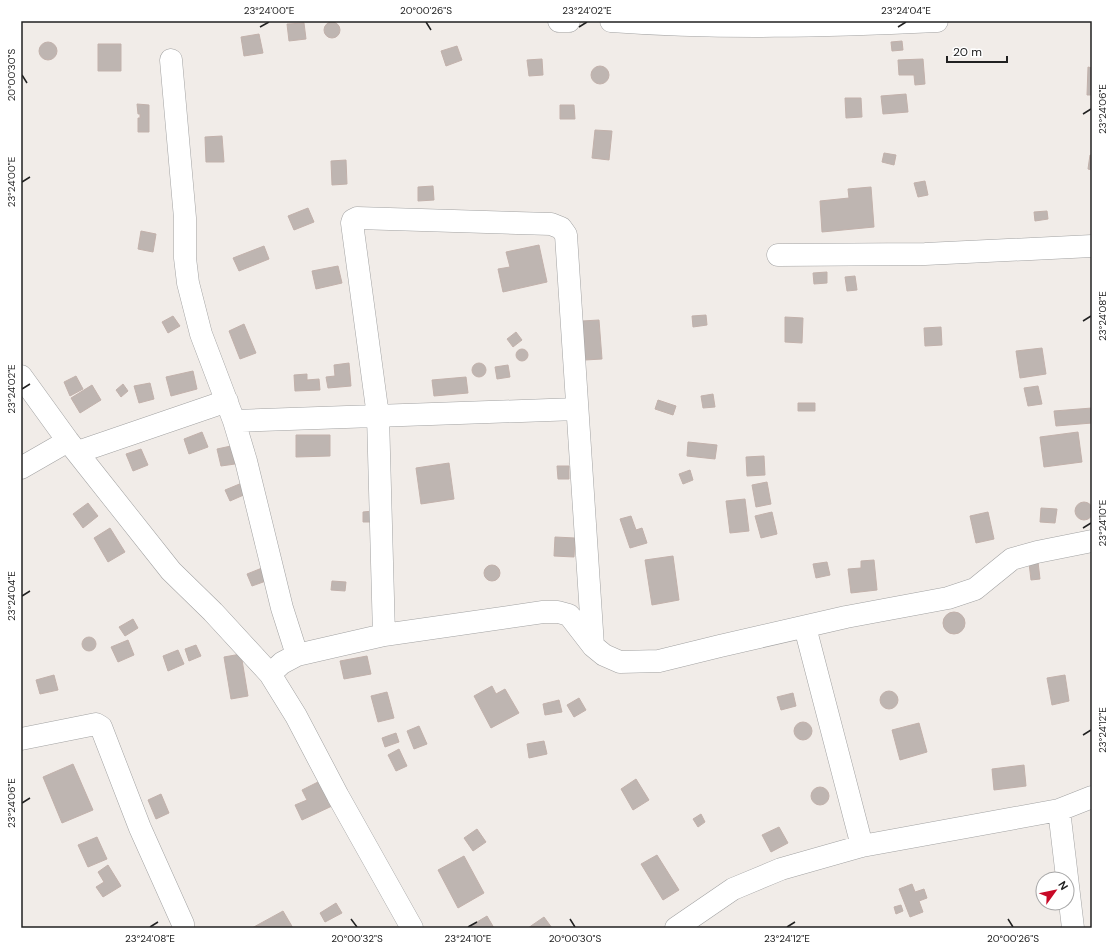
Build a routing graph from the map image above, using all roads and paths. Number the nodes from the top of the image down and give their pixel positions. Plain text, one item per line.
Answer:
1 (559, 21) edge
2 (569, 21) edge
3 (611, 21) edge
4 (937, 21) edge
5 (750, 24) edge
6 (171, 60) dead end
7 (1092, 246) edge
8 (778, 255) dead end
9 (21, 376) edge
10 (227, 401) junction
11 (577, 408) junction
12 (378, 416) junction
13 (234, 420) junction
14 (73, 447) junction
15 (21, 468) edge
16 (1092, 541) edge
17 (805, 627) junction
18 (384, 635) junction
19 (593, 646) junction
20 (297, 655) junction
21 (270, 674) junction
22 (21, 739) edge
23 (1092, 797) edge
24 (1059, 810) junction
25 (862, 846) junction
26 (183, 928) edge
27 (412, 928) edge
28 (676, 928) edge
29 (1073, 928) edge

1 - 2 street
3 - 5 street
4 - 5 street
6 - 10 street
7 - 8 street
9 - 14 street
10 - 13 street
10 - 14 street
11 - 12 street
11 - 12 street
11 - 19 street
12 - 13 street
12 - 18 street
13 - 20 street
14 - 15 street
14 - 21 street
16 - 17 street
17 - 19 street
17 - 25 street
18 - 19 street
18 - 20 street
20 - 21 street
21 - 27 street
22 - 26 street
23 - 24 street
24 - 25 street
24 - 29 street
25 - 28 street

